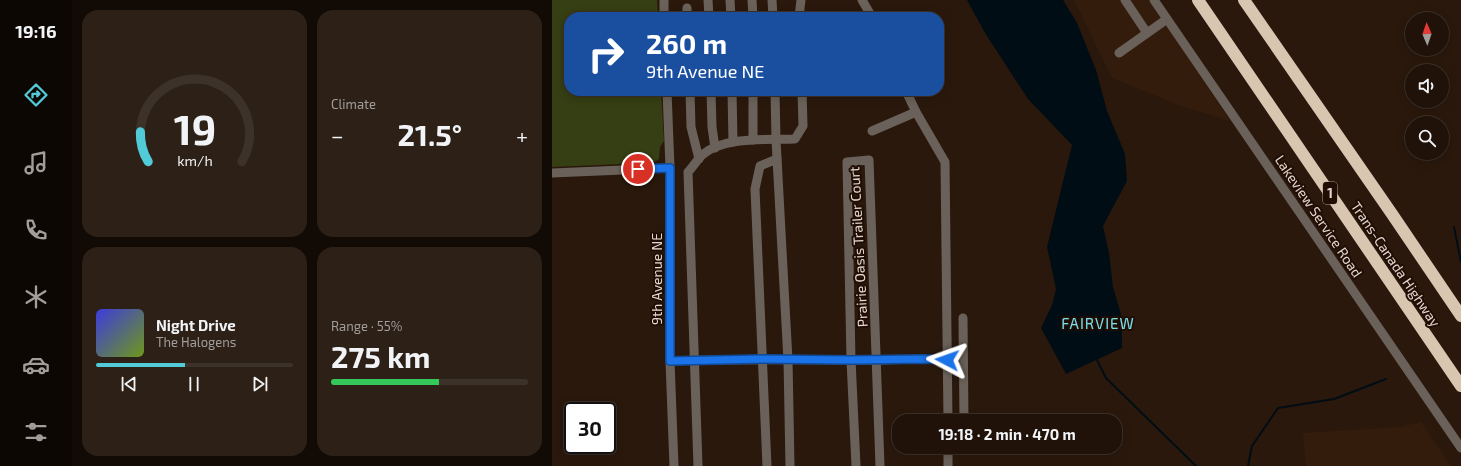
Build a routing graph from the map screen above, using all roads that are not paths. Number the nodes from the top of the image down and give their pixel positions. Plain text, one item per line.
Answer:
1 (664, 0) edge
2 (708, 0) edge
3 (730, 0) edge
4 (752, 0) edge
5 (772, 0) edge
6 (801, 0) edge
7 (862, 0) edge
8 (1125, 0) edge
9 (1154, 0) edge
10 (1198, 0) edge
11 (1244, 0) edge
12 (664, 12) edge
13 (709, 12) edge
14 (731, 12) edge
15 (752, 12) edge
16 (772, 12) edge
17 (800, 12) edge
18 (869, 12) edge
19 (1167, 19) junction
20 (1147, 33) junction
21 (1119, 53) dead end
22 (667, 96) edge
23 (690, 96) edge
24 (711, 96) edge
25 (732, 96) edge
26 (753, 96) edge
27 (775, 96) edge
28 (802, 96) edge
29 (908, 96) edge
30 (916, 112) junction
31 (872, 131) dead end
32 (753, 140) junction
33 (776, 140) junction
34 (732, 142) junction
35 (715, 148) junction
36 (699, 159) junction
37 (778, 159) junction
38 (670, 168) junction
39 (552, 172) edge
40 (1461, 316) edge
41 (963, 318) dead end
42 (762, 359) junction
43 (695, 360) junction
44 (788, 360) junction
45 (851, 360) junction
46 (877, 360) junction
47 (947, 360) junction
48 (670, 361) junction
49 (1461, 386) edge
50 (948, 414) edge
51 (964, 414) edge
52 (1461, 448) edge
53 (948, 454) edge
54 (674, 466) edge
55 (698, 466) edge
56 (767, 466) edge
57 (790, 466) edge
58 (856, 466) edge
59 (880, 466) edge
60 (948, 466) edge

1 - 12 street
2 - 13 street
3 - 14 street
4 - 15 street
5 - 16 street
6 - 17 street
7 - 18 street
8 - 20 street
9 - 19 street, Lakeview Service Road
10 - 49 highway, Trans-Canada Highway / 1
11 - 40 highway, Trans-Canada Highway
19 - 20 street
19 - 52 street, Lakeview Service Road
20 - 21 street
22 - 38 street, 9th Avenue NE
23 - 36 street
24 - 35 street
25 - 34 street
26 - 32 street
27 - 33 street
28 - 33 street
29 - 30 street
30 - 31 street
30 - 47 street
32 - 33 street
32 - 34 street
33 - 37 street
34 - 35 street
35 - 36 street
36 - 43 street
37 - 42 street
37 - 44 street
38 - 39 street
38 - 48 street, 9th Avenue NE
41 - 51 street
42 - 43 street
42 - 44 street
42 - 56 street
43 - 48 street
43 - 55 street
44 - 45 street
44 - 57 street
45 - 46 street
45 - 46 street, Prairie Oasis Trailer Court
45 - 58 street, Prairie Oasis Trailer Court
46 - 47 street
46 - 59 street, Prairie Oasis Trailer Court
47 - 50 street
48 - 54 street, 9th Avenue NE
53 - 60 street

